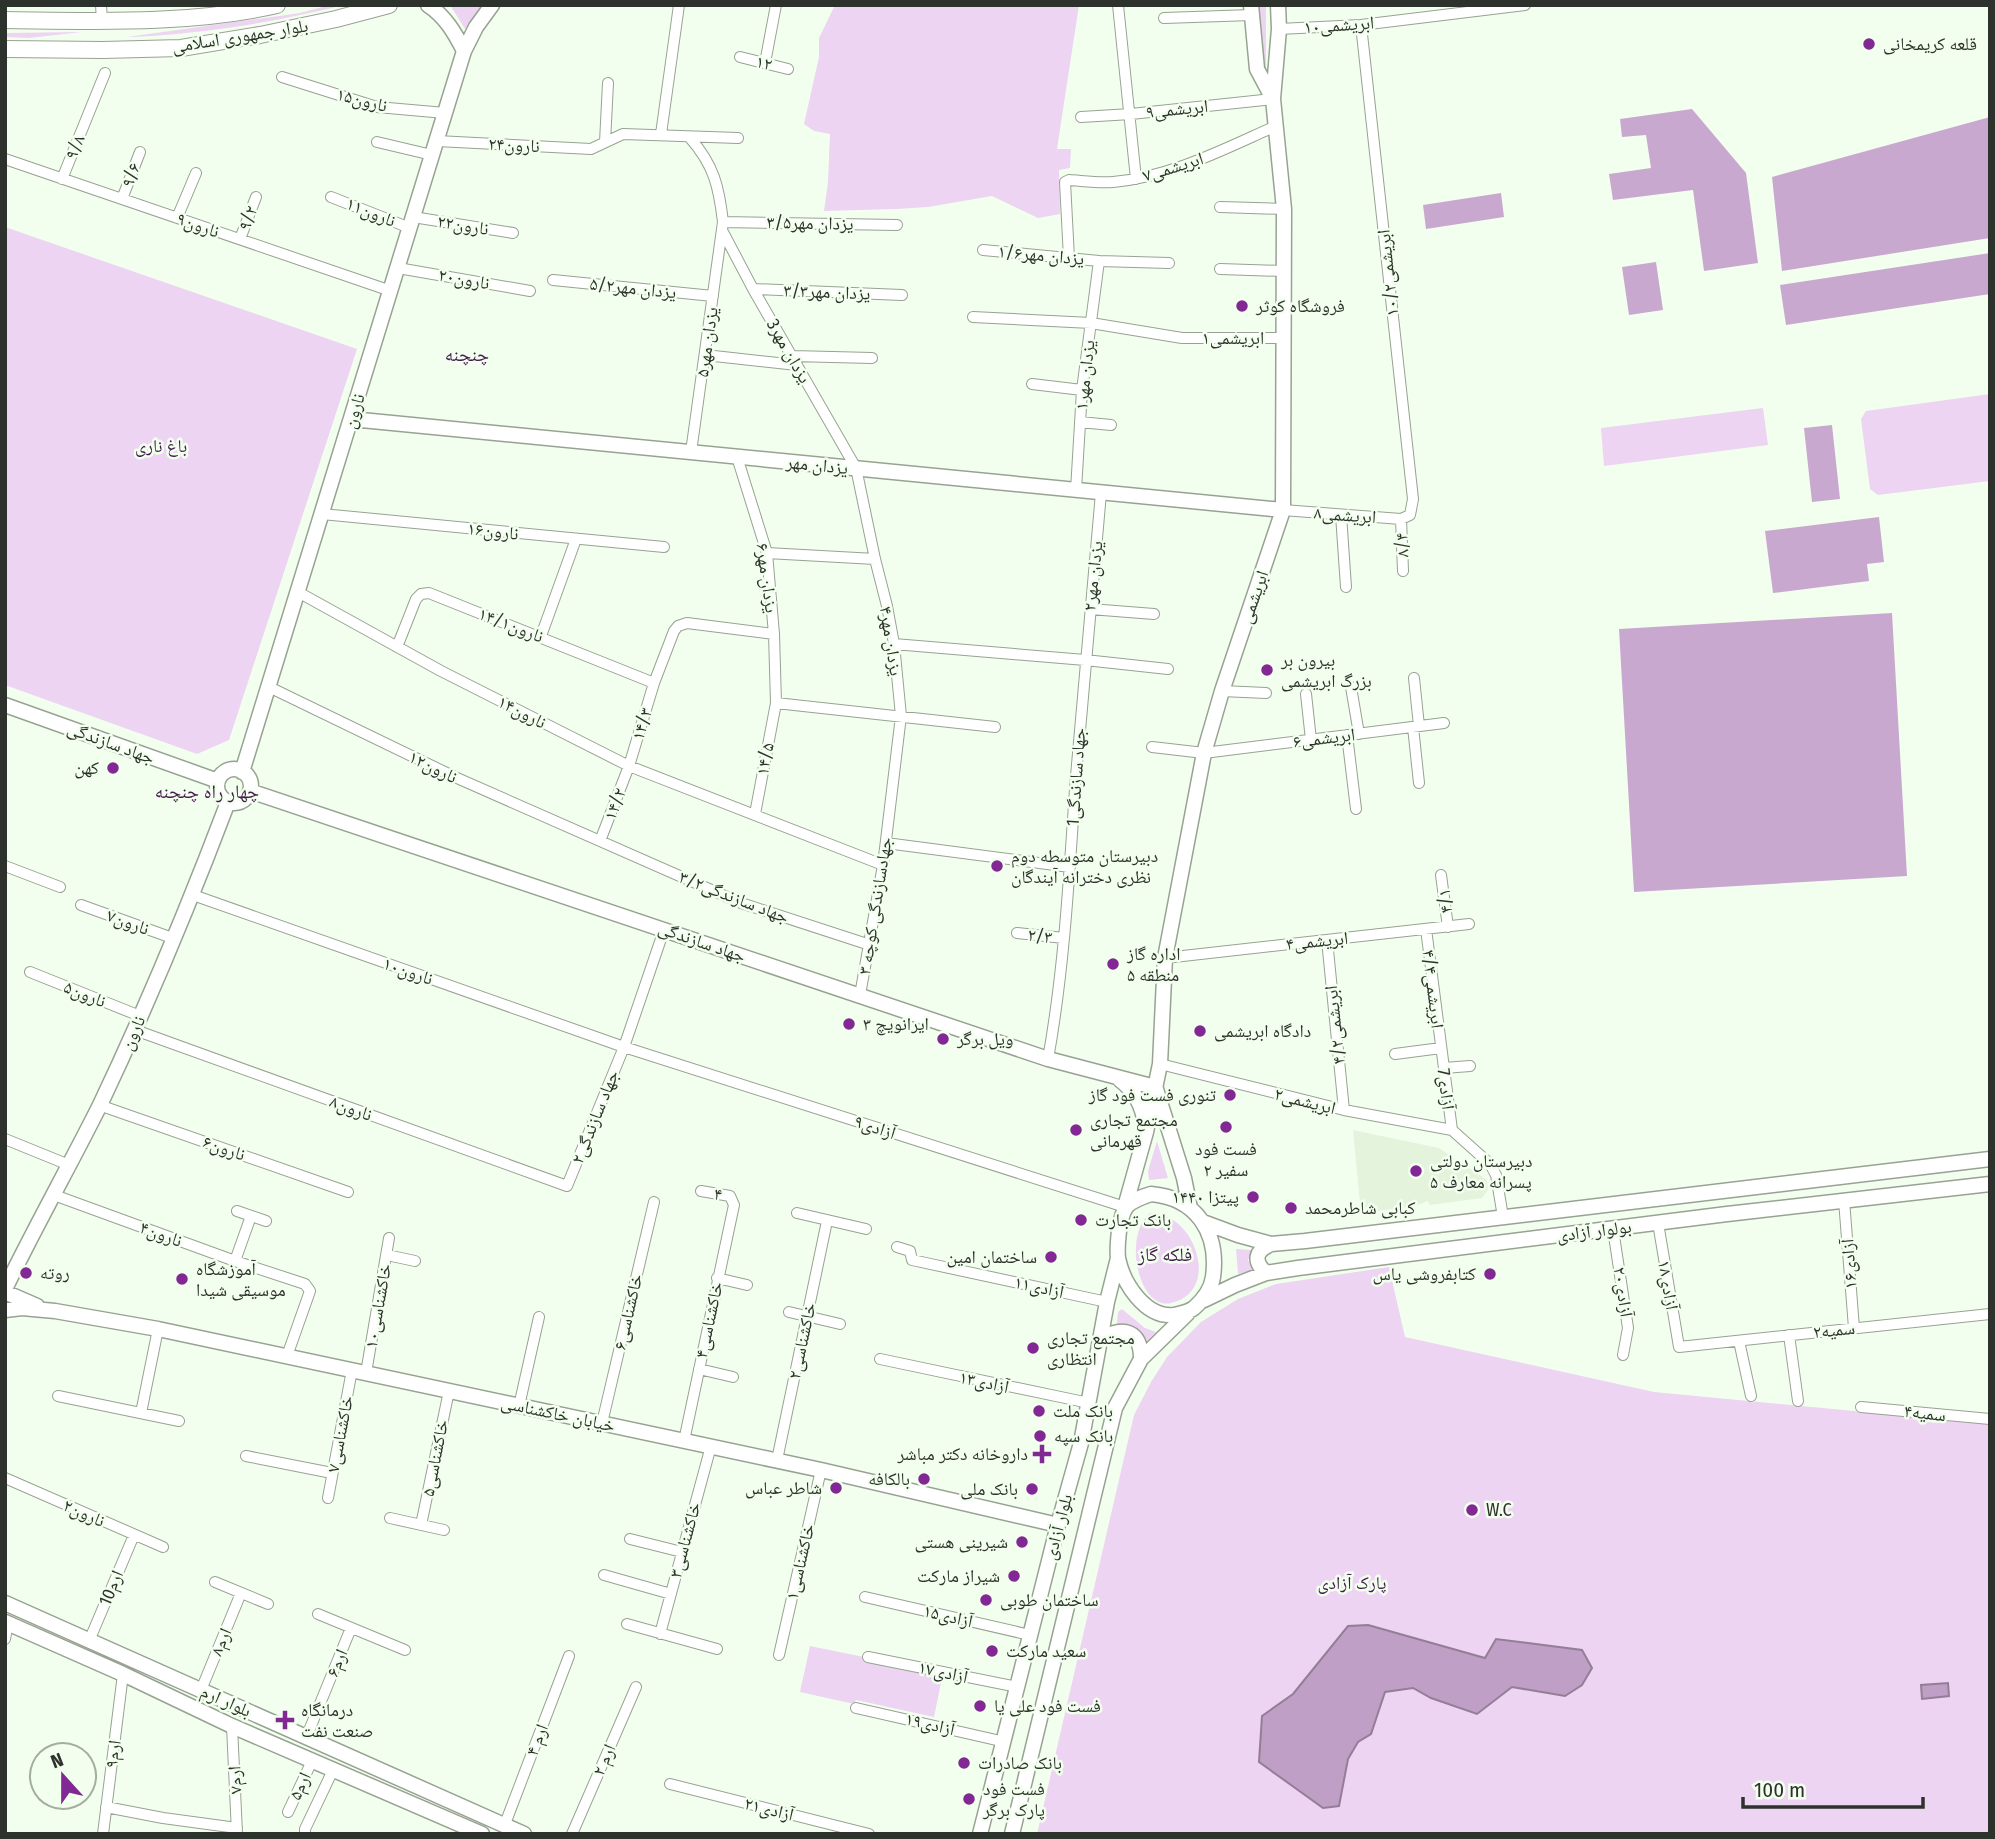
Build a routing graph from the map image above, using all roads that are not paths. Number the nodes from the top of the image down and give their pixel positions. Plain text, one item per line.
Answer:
1 (277, 5) edge
2 (389, 5) edge
3 (428, 5) edge
4 (492, 5) edge
5 (679, 5) edge
6 (776, 5) edge
7 (1118, 5) edge
8 (1278, 5) edge
9 (1525, 5) edge
10 (1252, 10) edge
11 (208, 11) edge
12 (101, 13) edge
13 (1164, 18) dead end
14 (5, 20) edge
15 (1361, 25) junction
16 (1279, 29) junction
17 (5, 49) edge
18 (103, 50) junction
19 (464, 51) junction
20 (740, 57) dead end
21 (765, 63) junction
22 (788, 69) dead end
23 (105, 74) dead end
24 (282, 77) dead end
25 (608, 83) dead end
26 (1273, 99) junction
27 (445, 113) junction
28 (1130, 114) junction
29 (1081, 117) dead end
30 (1276, 126) junction
31 (661, 134) junction
32 (691, 138) junction
33 (738, 138) dead end
34 (377, 142) dead end
35 (605, 142) junction
36 (435, 148) junction
37 (139, 152) dead end
38 (5, 159) edge
39 (196, 173) dead end
40 (1136, 178) junction
41 (62, 179) junction
42 (256, 197) dead end
43 (331, 197) dead end
44 (122, 199) junction
45 (1220, 207) dead end
46 (1284, 209) junction
47 (177, 218) junction
48 (412, 222) junction
49 (897, 225) dead end
50 (723, 227) junction
51 (513, 233) dead end
52 (240, 239) junction
53 (983, 250) dead end
54 (1069, 258) junction
55 (1098, 261) junction
56 (1169, 263) dead end
57 (398, 268) junction
58 (1220, 269) dead end
59 (1283, 271) junction
60 (553, 280) dead end
61 (753, 289) junction
62 (390, 291) junction
63 (530, 291) dead end
64 (902, 295) dead end
65 (713, 296) junction
66 (973, 317) dead end
67 (1091, 323) junction
68 (1284, 338) junction
69 (705, 355) junction
70 (872, 358) dead end
71 (794, 360) junction
72 (1032, 384) dead end
73 (1082, 390) junction
74 (351, 419) junction
75 (1080, 422) junction
76 (1111, 425) dead end
77 (691, 452) junction
78 (737, 457) junction
79 (856, 468) junction
80 (1076, 490) junction
81 (1101, 493) junction
82 (1283, 510) junction
83 (322, 514) junction
84 (1341, 515) junction
85 (1403, 518) junction
86 (576, 539) junction
87 (664, 547) dead end
88 (766, 553) junction
89 (875, 559) junction
90 (1403, 571) dead end
91 (1346, 587) dead end
92 (298, 592) junction
93 (1090, 609) junction
94 (1154, 614) dead end
95 (774, 634) junction
96 (541, 636) junction
97 (894, 644) junction
98 (397, 647) junction
99 (1085, 660) junction
100 (1168, 669) dead end
101 (1414, 678) dead end
102 (654, 683) junction
103 (269, 687) junction
104 (1351, 687) dead end
105 (1222, 691) junction
106 (1266, 693) dead end
107 (1306, 694) dead end
108 (776, 703) junction
109 (5, 705) edge
110 (901, 716) junction
111 (1444, 723) dead end
112 (995, 727) dead end
113 (1416, 727) junction
114 (1359, 734) junction
115 (1347, 735) junction
116 (1311, 740) junction
117 (1152, 747) dead end
118 (1204, 753) junction
119 (629, 766) junction
120 (242, 772) junction
121 (218, 781) junction
122 (1419, 783) dead end
123 (250, 791) junction
124 (228, 802) junction
125 (1356, 809) dead end
126 (755, 814) junction
127 (890, 815) joint
128 (600, 841) junction
129 (886, 843) junction
130 (883, 865) junction
131 (5, 866) edge
132 (1070, 867) junction
133 (1441, 875) dead end
134 (60, 887) dead end
135 (193, 895) junction
136 (81, 905) dead end
137 (1469, 924) dead end
138 (1448, 927) junction
139 (1426, 929) junction
140 (664, 930) junction
141 (1017, 933) dead end
142 (175, 939) junction
143 (1064, 939) junction
144 (1326, 940) junction
145 (870, 945) junction
146 (1165, 958) junction
147 (30, 972) dead end
148 (860, 996) junction
149 (140, 1016) junction
150 (135, 1030) junction
151 (624, 1047) junction
152 (1441, 1048) junction
153 (1395, 1054) dead end
154 (1048, 1059) junction
155 (1160, 1064) junction
156 (1470, 1066) dead end
157 (1444, 1068) junction
158 (1116, 1078) junction
159 (1155, 1087) junction
160 (99, 1105) junction
161 (1344, 1111) junction
162 (1451, 1130) junction
163 (1146, 1132) junction
164 (5, 1139) edge
165 (1990, 1159) edge
166 (69, 1165) junction
167 (1865, 1174) junction
168 (1990, 1184) edge
169 (567, 1186) joint
170 (348, 1192) dead end
171 (701, 1192) dead end
172 (54, 1195) junction
173 (1867, 1198) junction
174 (733, 1200) joint
175 (1844, 1200) junction
176 (654, 1202) dead end
177 (1125, 1207) junction
178 (1190, 1208) junction
179 (237, 1210) dead end
180 (797, 1213) dead end
181 (251, 1216) junction
182 (1503, 1217) junction
183 (266, 1221) dead end
184 (827, 1221) junction
185 (1203, 1222) junction
186 (1658, 1223) junction
187 (866, 1229) dead end
188 (1613, 1229) junction
189 (389, 1238) dead end
190 (1271, 1244) junction
191 (897, 1247) dead end
192 (387, 1255) junction
193 (21, 1258) junction
194 (1118, 1258) junction
195 (235, 1261) junction
196 (415, 1261) dead end
197 (1266, 1273) junction
198 (5, 1274) edge
199 (717, 1278) junction
200 (747, 1285) dead end
201 (6, 1294) edge
202 (1204, 1300) junction
203 (1107, 1302) junction
204 (5, 1310) edge
205 (55, 1311) junction
206 (789, 1312) dead end
207 (1188, 1313) junction
208 (1990, 1314) edge
209 (807, 1316) junction
210 (539, 1317) dead end
211 (840, 1324) dead end
212 (1853, 1328) junction
213 (158, 1329) junction
214 (1789, 1335) junction
215 (1101, 1339) junction
216 (1739, 1340) junction
217 (1679, 1347) joint
218 (1623, 1355) dead end
219 (287, 1356) junction
220 (880, 1359) dead end
221 (1141, 1359) junction
222 (699, 1369) junction
223 (359, 1372) junction
224 (733, 1377) dead end
225 (449, 1391) junction
226 (58, 1396) dead end
227 (1751, 1396) dead end
228 (1798, 1401) dead end
229 (1088, 1403) junction
230 (519, 1406) junction
231 (1861, 1407) dead end
232 (141, 1413) junction
233 (1990, 1419) edge
234 (179, 1421) dead end
235 (602, 1423) junction
236 (684, 1441) junction
237 (711, 1447) junction
238 (246, 1456) dead end
239 (777, 1460) junction
240 (821, 1470) junction
241 (332, 1473) junction
242 (5, 1478) edge
243 (328, 1498) dead end
244 (390, 1518) dead end
245 (421, 1525) junction
246 (1058, 1525) junction
247 (444, 1530) dead end
248 (134, 1535) junction
249 (630, 1539) dead end
250 (163, 1547) dead end
251 (682, 1552) junction
252 (604, 1575) dead end
253 (215, 1582) dead end
254 (241, 1593) junction
255 (671, 1594) junction
256 (865, 1597) dead end
257 (5, 1603) edge
258 (268, 1604) dead end
259 (318, 1614) dead end
260 (7, 1622) edge
261 (627, 1625) dead end
262 (351, 1628) junction
263 (660, 1634) junction
264 (1030, 1635) junction
265 (5, 1639) edge
266 (89, 1641) junction
267 (717, 1649) dead end
268 (405, 1650) dead end
269 (779, 1655) dead end
270 (569, 1656) dead end
271 (868, 1657) dead end
272 (144, 1664) junction
273 (130, 1677) junction
274 (636, 1687) dead end
275 (1018, 1687) junction
276 (201, 1690) junction
277 (856, 1708) dead end
278 (232, 1726) junction
279 (306, 1738) junction
280 (1004, 1742) junction
281 (312, 1761) junction
282 (333, 1770) junction
283 (670, 1784) dead end
284 (106, 1807) junction
285 (288, 1812) dead end
286 (505, 1824) junction
287 (237, 1831) edge
288 (103, 1834) edge
289 (305, 1834) edge
290 (482, 1834) edge
291 (524, 1834) edge
292 (572, 1834) edge
293 (869, 1834) edge
294 (980, 1834) edge
295 (1012, 1834) edge

1 - 11 main road, بلوار جمهوری اسلامی
2 - 18 main road, بلوار جمهوری اسلامی
3 - 19 main road
4 - 19 main road, نارون
5 - 31 street
6 - 21 street
7 - 28 street
8 - 16 main road
9 - 15 street, ابریشمی۱۰
10 - 13 street
10 - 26 main road
11 - 12 main road, بلوار جمهوری اسلامی
12 - 14 main road, بلوار جمهوری اسلامی
12 - 18 main road
15 - 16 street, ابریشمی۱۰
15 - 85 street, ۱۰/۲ابریشمی
16 - 26 main road
17 - 18 main road, بلوار جمهوری اسلامی
19 - 27 main road, نارون
20 - 21 street, ۱۲
21 - 22 street, ۱۲
23 - 41 street, ۹/۸
24 - 27 street, نارون۱۵
25 - 35 street
26 - 28 street, ابریشمی۹
26 - 30 main road, ابریشمی
27 - 36 main road, نارون
28 - 29 street, ابریشمی۹
28 - 40 street
30 - 40 street, ابریشمی۷
30 - 46 main road, ابریشمی
31 - 32 street
31 - 35 street
32 - 33 street
32 - 50 street
34 - 36 street, نارون۲۴
35 - 36 street, نارون۲۴
36 - 48 main road, نارون
37 - 44 street, ۹/۶
38 - 41 street, نارون۹
39 - 47 street
40 - 54 street, ابریشمی۷
41 - 44 street, نارون۹
42 - 52 street, ۹/۲
43 - 48 street, نارون۱۱
44 - 47 street, نارون۹
45 - 46 street
46 - 59 main road, ابریشمی
47 - 52 street, نارون۹
48 - 51 street, نارون۲۲
48 - 57 main road, نارون
49 - 50 street, ۳/۵یزدان مهر
50 - 61 street, 3یزدان مهر
50 - 65 street, یزدان مهر۵
52 - 62 street, نارون۹
53 - 54 street, ۱/۶یزدان مهر
54 - 55 street, ۱/۶یزدان مهر
55 - 56 street, ۱/۶یزدان مهر
55 - 67 street, یزدان مهر۱
57 - 62 main road, نارون
57 - 63 street, نارون۲۰
58 - 59 street
59 - 68 main road, ابریشمی
60 - 65 street, ۵/۲یزدان مهر
61 - 64 street, ۳/۳یزدان مهر
61 - 71 street, 3یزدان مهر
62 - 74 main road, نارون
65 - 69 street, یزدان مهر۵
66 - 67 street, ابریشمی۱
67 - 68 street, ابریشمی۱
67 - 73 street, یزدان مهر۱
68 - 82 main road, ابریشمی
69 - 71 street
69 - 77 street, یزدان مهر۵
70 - 71 street
71 - 79 street, 3یزدان مهر
72 - 73 street
73 - 75 street, یزدان مهر۱
74 - 77 main road, یزدان مهر
74 - 83 main road, نارون
75 - 76 street
75 - 80 street, یزدان مهر۱
77 - 78 main road, یزدان مهر
78 - 79 main road, یزدان مهر
78 - 88 street, یزدان مهر۶
79 - 80 main road, یزدان مهر
79 - 89 street, یزدان مهر۴
80 - 81 main road, یزدان مهر
81 - 82 main road, یزدان مهر
81 - 93 street, یزدان مهر۲
82 - 84 street, ابریشمی۸
82 - 105 main road, ابریشمی
83 - 86 street, نارون۱۶
83 - 92 main road, نارون
84 - 85 street, ابریشمی۸
84 - 91 street
85 - 90 street, ۸/۴
86 - 87 street, نارون۱۶
86 - 96 street
88 - 89 street
88 - 95 street, یزدان مهر۶
89 - 97 street, یزدان مهر۴
92 - 98 street, نارون۱۴
92 - 103 main road, نارون
93 - 94 street
93 - 99 street, یزدان مهر۲
95 - 102 street, ۱۴/۳
95 - 108 street, یزدان مهر۶
96 - 98 street, ۱۴/۱نارون
96 - 102 street, ۱۴/۱نارون
97 - 99 street
97 - 110 street, یزدان مهر۴
98 - 119 street, نارون۱۴
99 - 100 street
99 - 132 street, 1جهاد سازندگی
101 - 113 street
102 - 119 street, ۱۴/۳
103 - 120 main road, نارون
103 - 128 street, نارون۱۲
104 - 114 street
105 - 106 street
105 - 118 main road, ابریشمی
107 - 116 street
108 - 110 street
108 - 126 street, ۱۴/۵
109 - 121 main road, جهاد سازندگی
110 - 112 street
110 - 127 street, یزدان مهر۴
111 - 113 street, ابریشمی۶
113 - 114 street, ابریشمی۶
113 - 122 street
114 - 115 street, ابریشمی۶
115 - 116 street, ابریشمی۶
115 - 125 street
116 - 118 street, ابریشمی۶
117 - 118 street, ابریشمی۶
118 - 146 main road, ابریشمی
119 - 126 street, نارون۱۴
119 - 128 street, ۱۴/۲
120 - 121 main road
120 - 123 main road
121 - 124 main road
123 - 124 main road
123 - 140 main road, جهاد سازندگی
124 - 135 main road, نارون
126 - 130 street, نارون۱۴
127 - 129 street, جهادسازندگی کوچه ۳
128 - 145 street, ۳/۲جهاد سازندگی
129 - 130 street, جهادسازندگی کوچه ۳
129 - 132 street
130 - 145 street, جهادسازندگی کوچه ۳
131 - 134 street
132 - 143 street, 1جهاد سازندگی
133 - 138 street, ۴/۱
135 - 142 main road, نارون
135 - 151 street, نارون۱۰
136 - 142 street, نارون۷
137 - 138 street, ابریشمی۴
138 - 139 street, ابریشمی۴
139 - 144 street, ابریشمی۴
139 - 152 street, ابریشمی۴/۴
140 - 148 main road, جهاد سازندگی
140 - 151 street, ۲جهاد سازندگی
141 - 143 street, ۲/۳
142 - 149 main road, نارون
143 - 154 street, 1جهاد سازندگی
144 - 146 street, ابریشمی۴
144 - 161 street, ابریشمی۴/۲
145 - 148 street, جهادسازندگی کوچه ۳
146 - 155 main road, ابریشمی
147 - 149 street, نارون۵
148 - 154 main road, جهاد سازندگی
149 - 150 main road, نارون
150 - 160 main road, نارون
150 - 169 street, نارون۸
151 - 169 street, ۲جهاد سازندگی
151 - 177 street, آزادی۹
152 - 153 street
152 - 157 street, 7آزادی
154 - 158 main road, جهاد سازندگی
155 - 159 main road, ابریشمی
155 - 161 street, ابریشمی۲
156 - 157 street
157 - 162 street, 7آزادی
158 - 159 main road, جهاد سازندگی
158 - 163 main road
159 - 163 main road, ابریشمی
159 - 178 main road
160 - 166 main road, نارون
160 - 170 street, نارون۶
161 - 162 street, ابریشمی۲
162 - 182 street
163 - 177 main road, ابریشمی
164 - 166 street
165 - 167 main road, بولوار آزادی
166 - 172 main road, نارون
167 - 173 main road
167 - 182 main road, بولوار آزادی
168 - 173 main road, بولوار آزادی
171 - 174 street, ۴
172 - 193 main road, نارون
172 - 195 street, نارون۴
173 - 175 main road, بولوار آزادی
174 - 199 street, خاکشناسی۴
175 - 186 main road, بولوار آزادی
175 - 212 street, آزادی۱۶
176 - 235 street, خاکشناسی۶
177 - 178 main road
177 - 194 main road
178 - 185 main road
179 - 181 street
180 - 184 street
181 - 183 street
181 - 195 street
182 - 190 main road, بولوار آزادی
184 - 187 street
184 - 209 street, خاکشناسی۲
185 - 190 main road, بولوار آزادی
185 - 202 main road
186 - 188 main road, بولوار آزادی
186 - 217 street, آزادی۱۸
188 - 197 main road, بولوار آزادی
188 - 218 street, آزادی۲۰
189 - 192 street, خاکشناسی۱۰
190 - 197 main road
191 - 203 street, آزادی۱۱
192 - 196 street
192 - 223 street, خاکشناسی۱۰
193 - 198 main road, نارون
193 - 201 main road, نارون
194 - 203 main road, بلوار آزادی
194 - 207 main road
195 - 219 street, نارون۴
197 - 202 main road, بولوار آزادی
199 - 200 street
199 - 222 street, خاکشناسی۴
201 - 205 main road, خیابان خاکشناسی
202 - 207 main road
203 - 215 main road, بلوار آزادی
204 - 205 main road, خیابان خاکشناسی
205 - 213 main road, خیابان خاکشناسی
206 - 209 street
207 - 221 main road, بلوار آزادی
208 - 212 street, ۲سمیه
209 - 211 street
209 - 239 street, خاکشناسی۲
210 - 230 street
212 - 214 street, ۲سمیه
213 - 219 main road, خیابان خاکشناسی
213 - 232 street
214 - 216 street, ۲سمیه
214 - 228 street
215 - 221 main road
215 - 229 main road, بلوار آزادی
216 - 217 street, ۲سمیه
216 - 227 street
219 - 223 main road, خیابان خاکشناسی
220 - 229 street, آزادی۱۳
221 - 295 main road, بلوار آزادی
222 - 224 street
222 - 236 street, خاکشناسی۴
223 - 225 main road, خیابان خاکشناسی
223 - 241 street, خاکشناسی۷
225 - 230 main road, خیابان خاکشناسی
225 - 245 street, خاکشناسی۵
226 - 232 street
229 - 246 main road, بلوار آزادی
230 - 235 main road, خیابان خاکشناسی
231 - 233 street, سمیه۴
232 - 234 street
235 - 236 main road, خیابان خاکشناسی
236 - 237 main road, خیابان خاکشناسی
237 - 239 main road, خیابان خاکشناسی
237 - 251 street, خاکشناسی۳
238 - 241 street
239 - 240 main road, خیابان خاکشناسی
240 - 246 main road, خیابان خاکشناسی
240 - 269 street, خاکشناسی۱
241 - 243 street, خاکشناسی۷
242 - 248 street, نارون۲
244 - 245 street
245 - 247 street
246 - 264 main road, بلوار آزادی
248 - 250 street, نارون۲
248 - 266 street, ارم10
249 - 251 street
251 - 255 street, خاکشناسی۳
252 - 255 street
253 - 254 street
254 - 258 street
254 - 276 street, ارم۸
255 - 263 street, خاکشناسی۳
256 - 264 street, آزادی۱۵
257 - 266 main road, بلوار ارم
259 - 262 street
260 - 265 street
260 - 273 main road, بلوار ارم
261 - 263 street
262 - 268 street
262 - 279 street, ارم۶
263 - 267 street
264 - 275 main road, بلوار آزادی
266 - 272 main road, بلوار ارم
270 - 286 street, ارم ۴
271 - 275 street, آزادی۱۷
272 - 273 main road
272 - 276 main road, بلوار ارم
273 - 278 main road, بلوار ارم
273 - 284 street, ارم۹
274 - 292 street, ارم ۲
275 - 280 main road, بلوار آزادی
276 - 279 main road, بلوار ارم
277 - 280 street, آزادی۱۹
278 - 281 main road, بلوار ارم
278 - 287 street, ارم۷
279 - 286 main road, بلوار ارم
280 - 294 main road, بلوار آزادی
281 - 282 main road, بلوار ارم
281 - 285 street, ارم۵
282 - 289 street
282 - 290 main road, بلوار ارم
283 - 293 street, آزادی۲۱
284 - 287 street
284 - 288 street, ارم۹
286 - 291 main road, بلوار ارم

